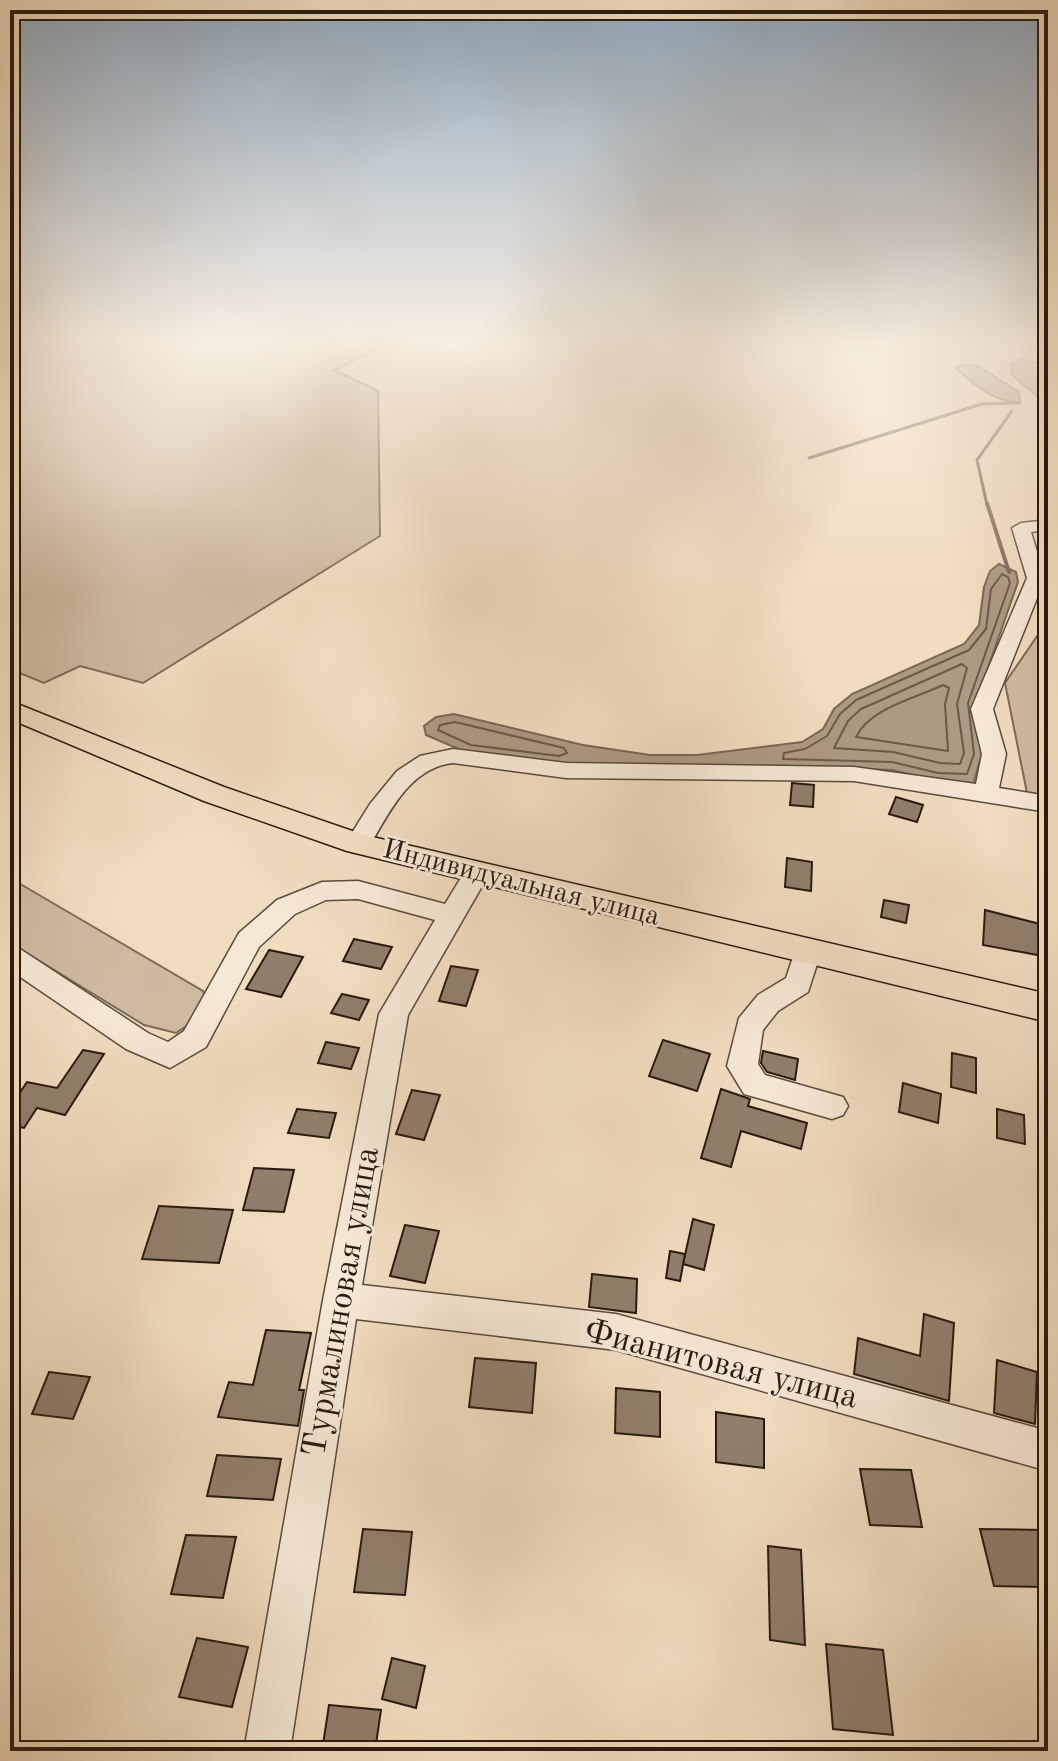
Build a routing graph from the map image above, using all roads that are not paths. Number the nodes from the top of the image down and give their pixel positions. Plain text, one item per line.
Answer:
1 (1048, 525) edge
2 (1042, 578) edge
3 (10, 709) edge
4 (986, 793) junction
5 (1048, 804) edge
6 (358, 844) junction
7 (476, 874) junction
8 (452, 915) junction
9 (807, 952) junction
10 (13, 967) edge
11 (1048, 1008) edge
12 (832, 1106) dead end
13 (341, 1300) junction
14 (1048, 1451) edge
15 (267, 1751) edge

1 - 2 street
2 - 4 street
3 - 6 main road, Индивидуальная улица
4 - 5 street
4 - 6 street
6 - 7 main road, Индивидуальная улица
7 - 8 street, Турмалиновая улица
7 - 9 main road, Индивидуальная улица
8 - 10 street
8 - 13 street, Турмалиновая улица
9 - 11 main road, Индивидуальная улица
9 - 12 street
13 - 14 street, Фианитовая улица
13 - 15 street, Турмалиновая улица

